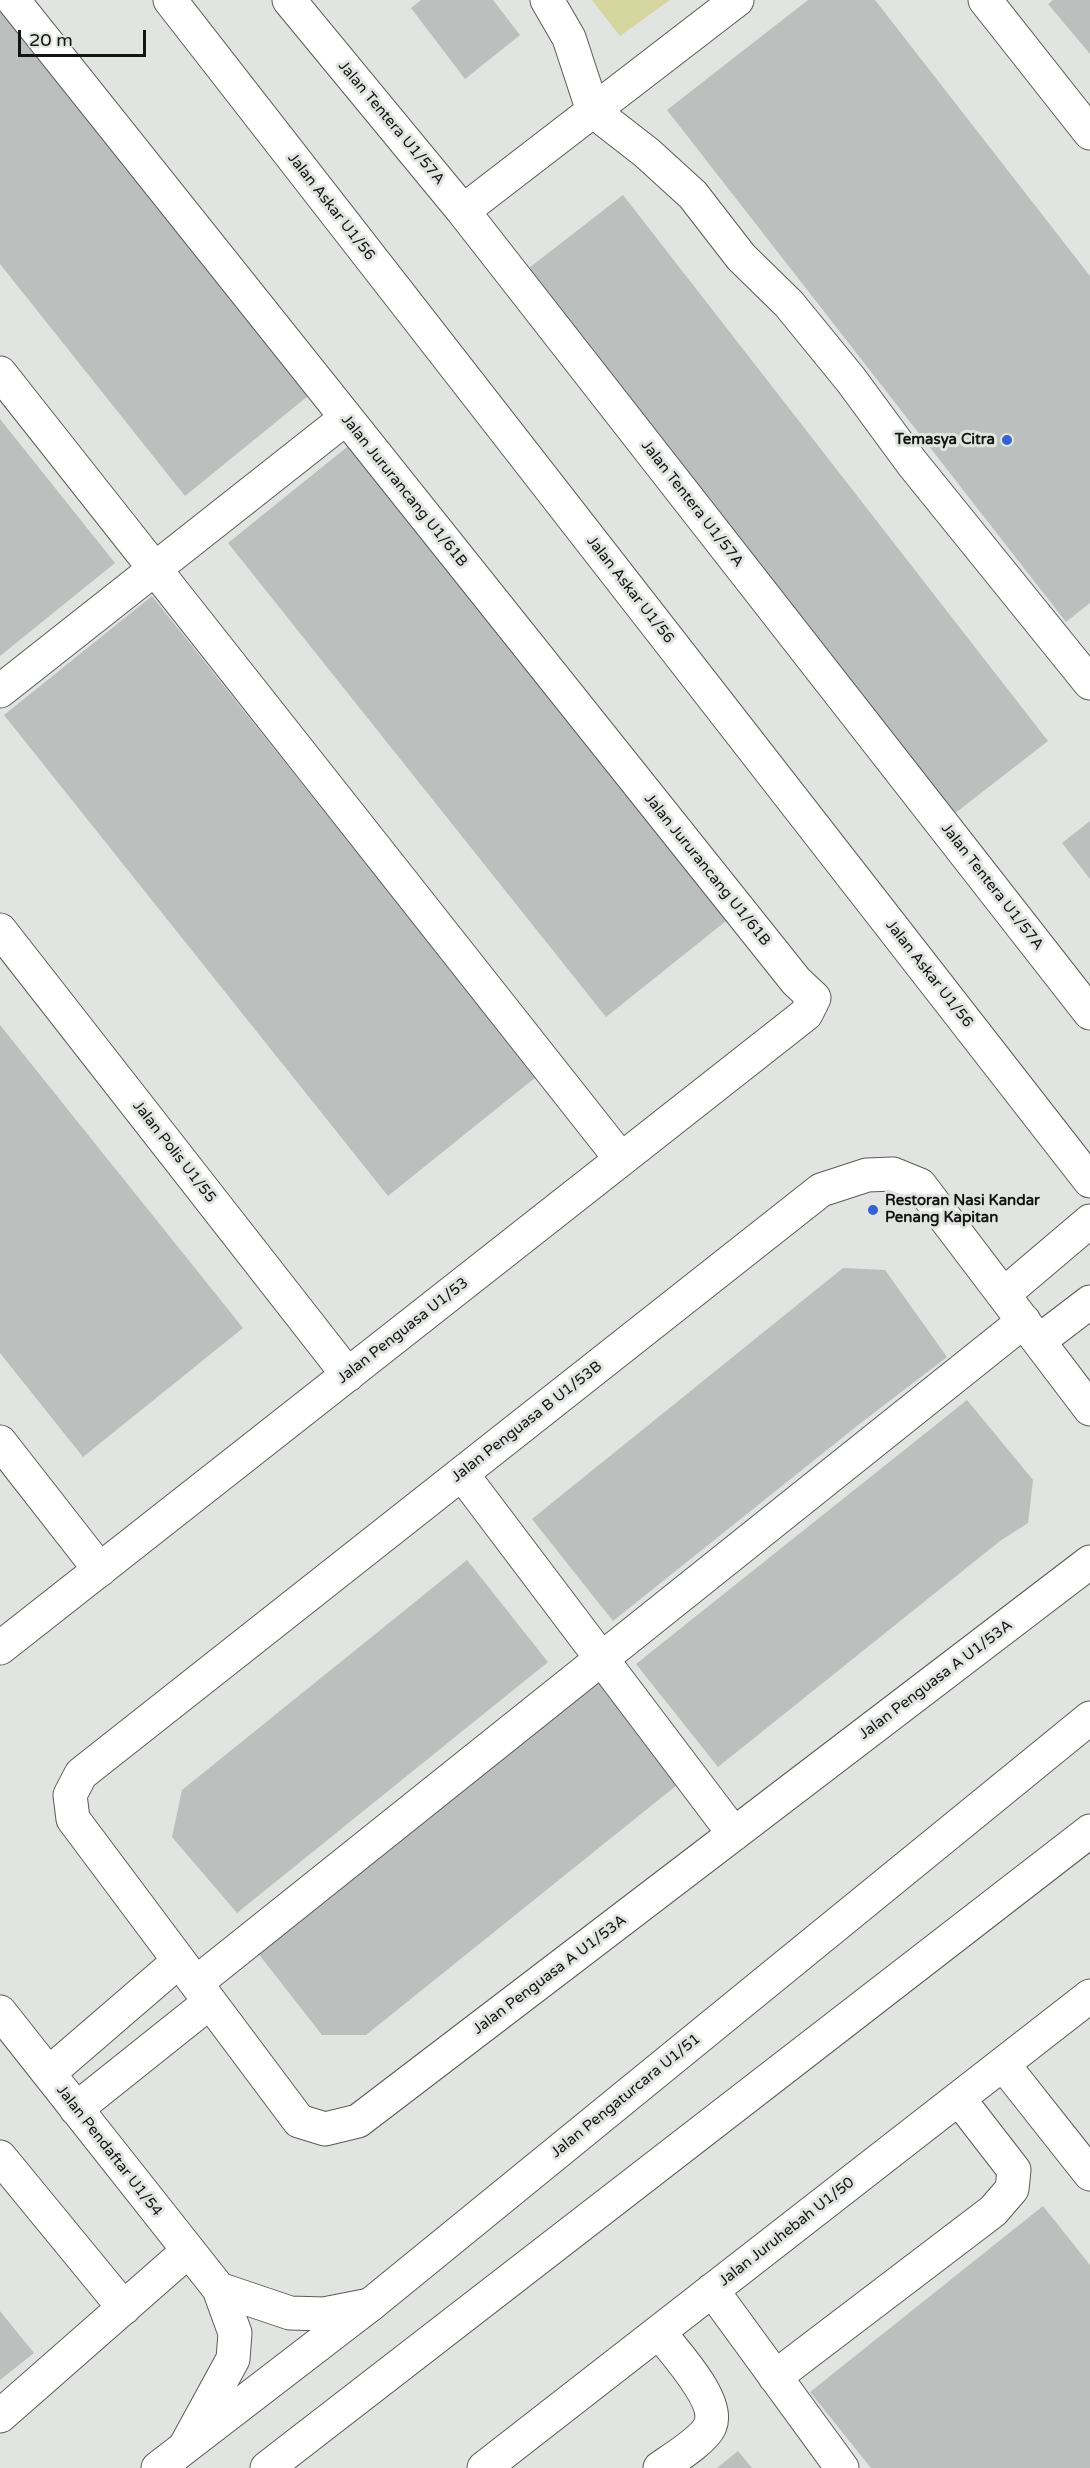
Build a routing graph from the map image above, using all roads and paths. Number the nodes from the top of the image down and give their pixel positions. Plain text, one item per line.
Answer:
1 (13, 0) edge
2 (170, 0) edge
3 (289, 0) edge
4 (547, 0) edge
5 (737, 0) edge
6 (985, 0) edge
7 (593, 111) junction
8 (1090, 134) edge
9 (464, 211) junction
10 (0, 373) edge
11 (346, 418) junction
12 (155, 569) junction
13 (1090, 683) edge
14 (0, 691) edge
15 (0, 930) edge
16 (1090, 1012) edge
17 (806, 1014) joint
18 (621, 1159) junction
19 (1090, 1181) edge
20 (1090, 1221) edge
21 (1004, 1294) junction
22 (1090, 1302) edge
23 (1032, 1331) junction
24 (348, 1374) junction
25 (1090, 1408) edge
26 (0, 1442) edge
27 (462, 1474) junction
28 (1090, 1562) edge
29 (100, 1570) junction
30 (0, 1648) edge
31 (602, 1658) junction
32 (1090, 1718) edge
33 (74, 1819) joint
34 (1090, 1831) edge
35 (734, 1833) junction
36 (195, 1982) junction
37 (1090, 1996) edge
38 (1, 2014) edge
39 (1004, 2064) junction
40 (49, 2073) junction
41 (959, 2099) junction
42 (76, 2109) junction
43 (0, 2157) edge
44 (1090, 2174) edge
45 (188, 2251) junction
46 (219, 2289) junction
47 (712, 2290) junction
48 (370, 2306) junction
49 (124, 2308) junction
50 (659, 2332) junction
51 (775, 2377) junction
52 (0, 2416) edge
53 (185, 2447) junction
54 (158, 2468) edge
55 (267, 2468) edge
56 (484, 2468) edge
57 (660, 2468) edge
58 (842, 2468) edge

1 - 11 street, Jalan Jururancang U1/61B
2 - 19 street, Jalan Askar U1/56
3 - 9 street, Jalan Tentera U1/57A
4 - 7 street
5 - 7 street
6 - 8 street
7 - 9 street
7 - 13 street
9 - 16 street, Jalan Tentera U1/57A
10 - 12 street
11 - 12 street
11 - 17 street, Jalan Jururancang U1/61B
12 - 14 street
12 - 18 street
15 - 24 street, Jalan Polis U1/55
17 - 18 street, Jalan Penguasa U1/53
18 - 24 street, Jalan Penguasa U1/53
20 - 21 street
21 - 23 street, Jalan Penguasa B U1/53B
21 - 27 street, Jalan Penguasa B U1/53B
22 - 23 street
23 - 25 street
23 - 31 street
24 - 29 street, Jalan Penguasa U1/53
26 - 29 street
27 - 31 street
27 - 33 street, Jalan Penguasa B U1/53B
28 - 35 street, Jalan Penguasa A U1/53A
29 - 30 street, Jalan Penguasa U1/53
31 - 35 street
31 - 36 street
32 - 48 street, Jalan Pengaturcara U1/51
33 - 36 street, Jalan Penguasa A U1/53A
34 - 55 street
35 - 36 street, Jalan Penguasa A U1/53A
36 - 40 street
36 - 42 street
37 - 39 street, Jalan Juruhebah U1/50
38 - 40 street, Jalan Pendaftar U1/54
39 - 41 street, Jalan Juruhebah U1/50
39 - 44 street
40 - 42 street, Jalan Pendaftar U1/54
41 - 47 street, Jalan Juruhebah U1/50
41 - 51 street
42 - 45 street, Jalan Pendaftar U1/54
43 - 49 street
45 - 46 street, Jalan Pendaftar U1/54
45 - 49 street
46 - 48 street
46 - 53 street, Jalan Pendaftar U1/54
47 - 50 street, Jalan Juruhebah U1/50
47 - 51 street
48 - 53 street, Jalan Pengaturcara U1/51
49 - 52 street
50 - 56 street, Jalan Juruhebah U1/50
50 - 57 street
51 - 58 street
53 - 54 street, Jalan Pengaturcara U1/51

